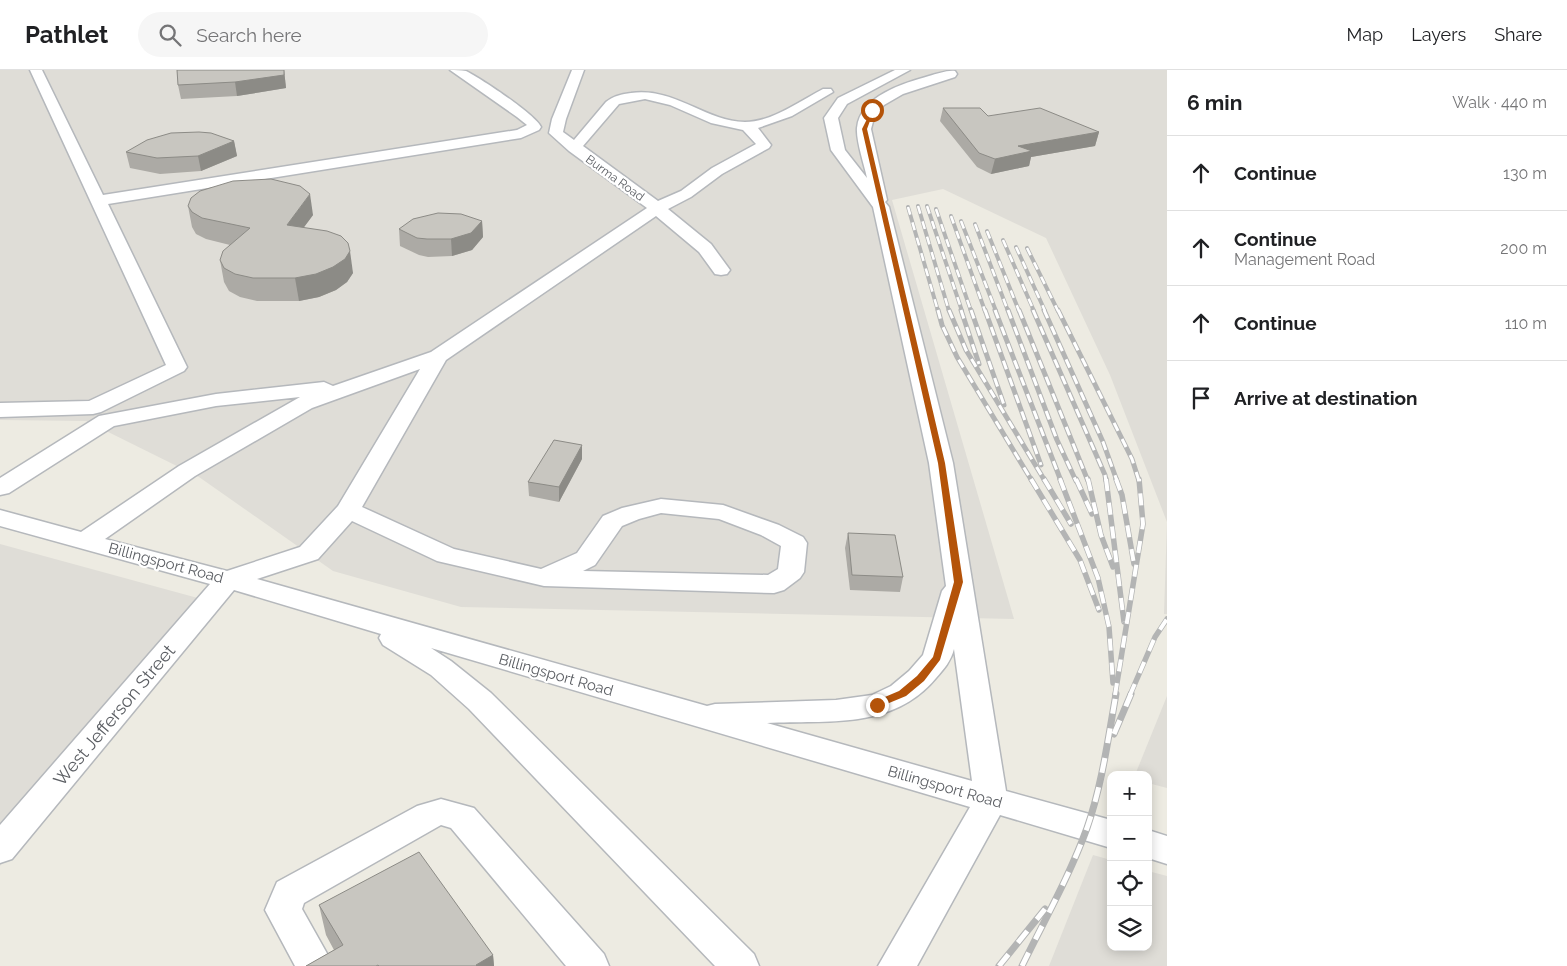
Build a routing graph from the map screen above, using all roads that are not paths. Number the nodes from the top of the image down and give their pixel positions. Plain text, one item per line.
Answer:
1 (36, 70) edge
2 (456, 70) edge
3 (578, 70) edge
4 (874, 70) edge
5 (899, 72) edge
6 (951, 74) dead end
7 (827, 92) dead end
8 (746, 126) junction
9 (574, 148) junction
10 (98, 201) junction
11 (881, 207) junction
12 (657, 208) junction
13 (721, 270) dead end
14 (438, 356) junction
15 (359, 384) junction
16 (0, 410) edge
17 (0, 488) edge
18 (348, 510) junction
19 (0, 518) edge
20 (84, 541) junction
21 (544, 578) junction
22 (228, 580) junction
23 (959, 582) junction
24 (368, 622) junction
25 (700, 717) junction
26 (991, 801) junction
27 (1107, 833) edge
28 (1152, 845) edge
29 (0, 849) edge
30 (1167, 850) edge
31 (315, 966) edge
32 (590, 966) edge
33 (740, 966) edge
34 (897, 966) edge

1 - 10 street
2 - 10 street
3 - 9 street, Burma Road
4 - 5 street
5 - 11 street
6 - 11 street
7 - 8 street
8 - 9 street
8 - 12 street
9 - 12 street, Burma Road
10 - 16 street
11 - 23 street
12 - 13 street, Burma Road
12 - 14 street
14 - 15 street
14 - 18 street
15 - 17 street
15 - 20 street
18 - 21 street
18 - 22 street
19 - 20 street, Billingsport Road
20 - 22 street, Billingsport Road
21 - 21 street
22 - 24 street, Billingsport Road
22 - 29 street, West Jefferson Street
23 - 25 street
23 - 26 street
24 - 25 street, Billingsport Road
24 - 33 street
25 - 26 street, Billingsport Road
26 - 27 street, Billingsport Road
26 - 34 street
28 - 30 street
31 - 32 street

